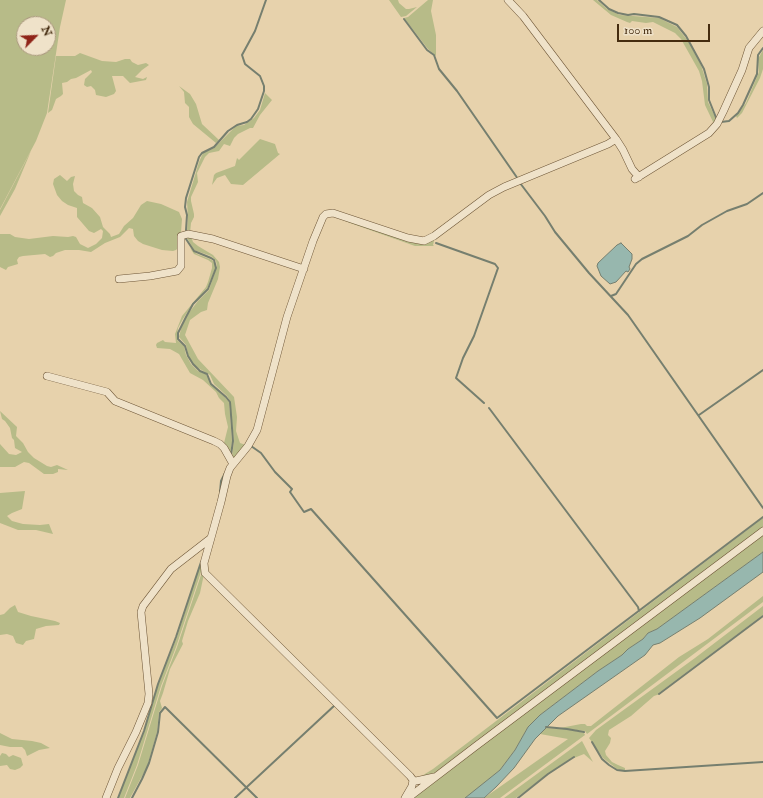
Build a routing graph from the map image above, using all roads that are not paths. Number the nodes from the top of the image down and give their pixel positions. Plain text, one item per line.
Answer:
1 (508, 0) edge
2 (763, 31) edge
3 (616, 139) junction
4 (304, 268) junction
5 (119, 279) dead end
6 (47, 376) dead end
7 (233, 464) junction
8 (763, 531) edge
9 (211, 538) junction
10 (436, 777) junction
11 (413, 780) junction
12 (106, 798) edge
13 (405, 798) edge
14 (408, 798) edge

1 - 3 street
2 - 3 street
3 - 4 street
4 - 5 street
4 - 7 street
6 - 7 street
7 - 9 street
8 - 10 street
9 - 11 street
9 - 12 street
10 - 11 street
10 - 14 street
11 - 13 street

